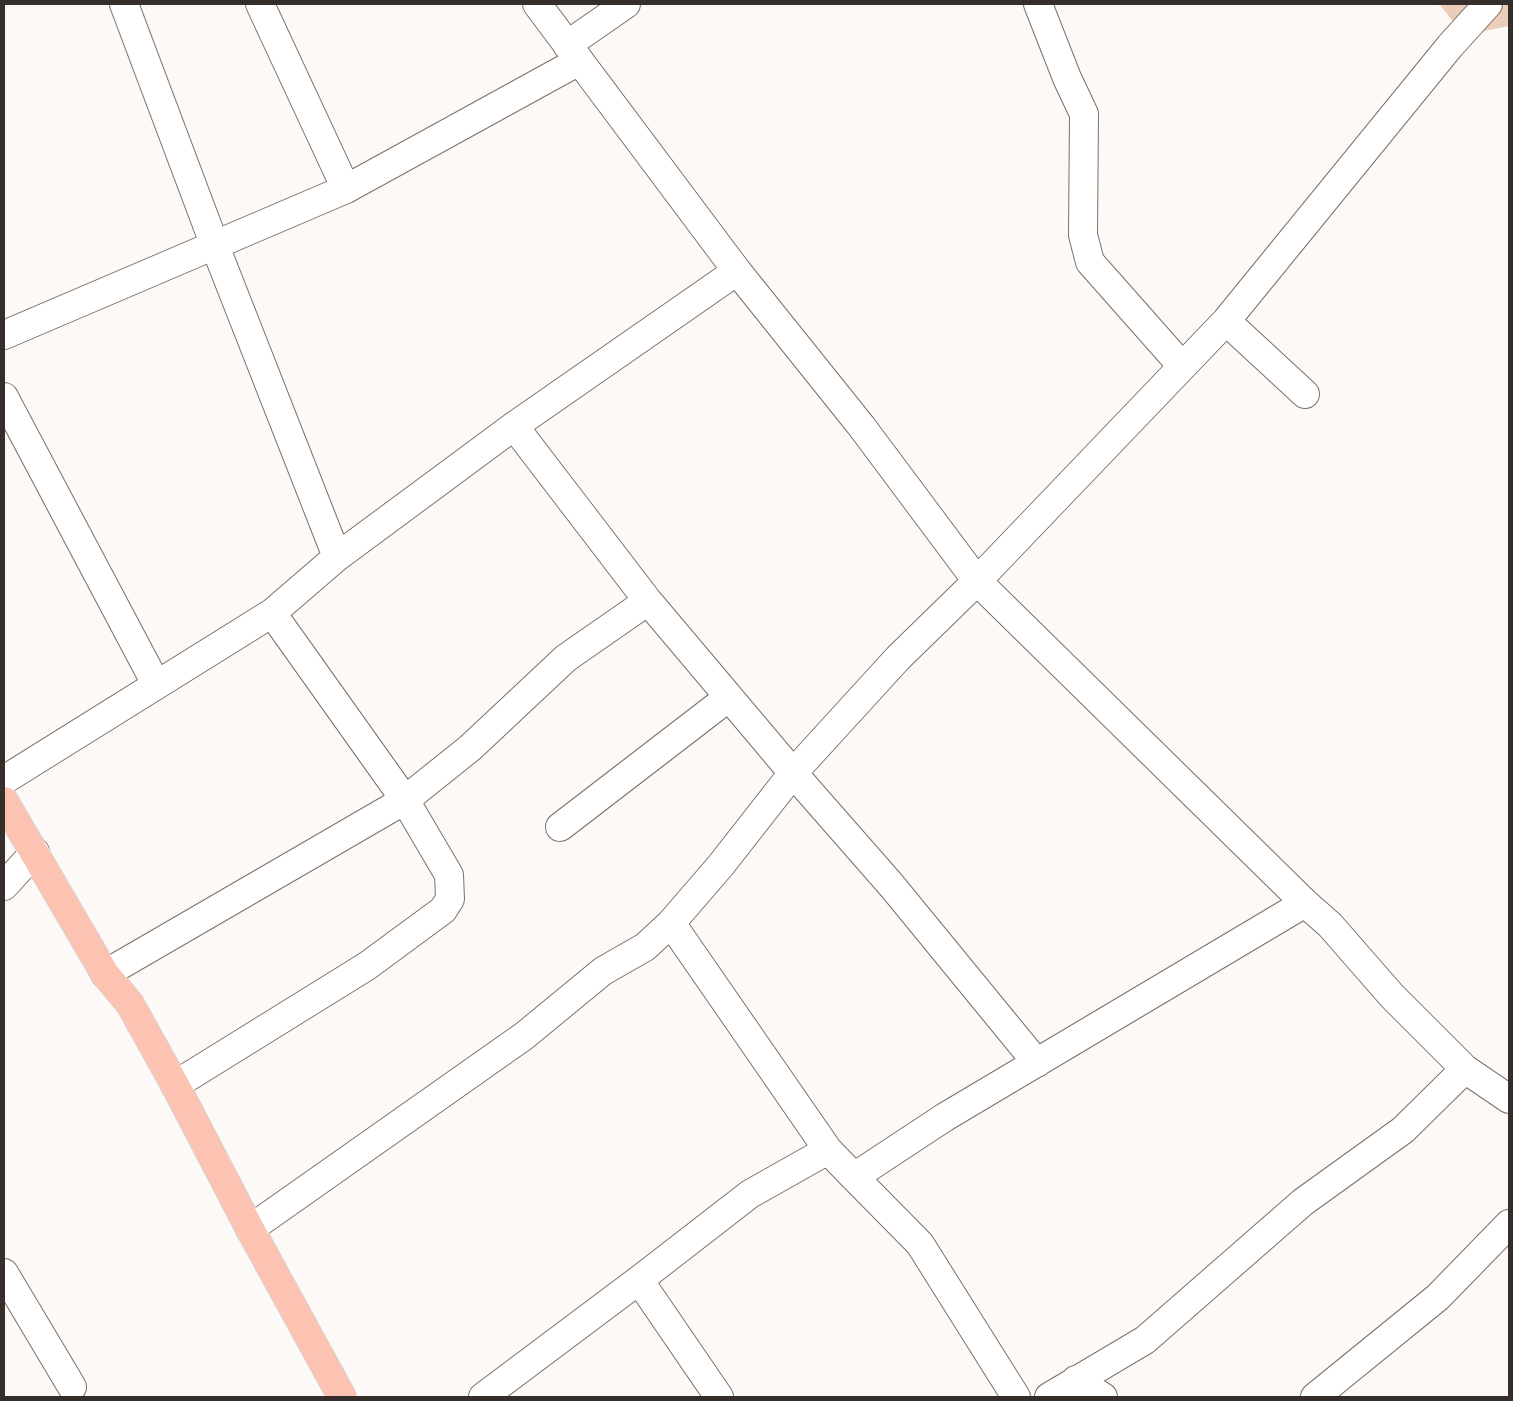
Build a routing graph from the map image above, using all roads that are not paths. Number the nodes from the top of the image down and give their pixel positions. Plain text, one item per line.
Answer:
1 (124, 4) edge
2 (260, 4) edge
3 (537, 4) edge
4 (626, 4) edge
5 (1038, 4) edge
6 (1488, 4) edge
7 (573, 53) junction
8 (346, 189) junction
9 (215, 246) junction
10 (737, 271) junction
11 (1226, 321) junction
12 (4, 335) edge
13 (1182, 366) junction
14 (1305, 394) dead end
15 (4, 397) edge
16 (514, 426) junction
17 (336, 557) junction
18 (977, 581) junction
19 (648, 601) junction
20 (272, 613) junction
21 (156, 684) junction
22 (729, 697) junction
23 (793, 773) junction
24 (4, 780) edge
25 (405, 800) junction
26 (4, 801) edge
27 (560, 827) dead end
28 (35, 852) junction
29 (4, 886) edge
30 (1305, 903) junction
31 (671, 923) junction
32 (105, 974) junction
33 (1037, 1063) junction
34 (1465, 1069) junction
35 (175, 1085) junction
36 (1509, 1099) edge
37 (828, 1150) junction
38 (854, 1176) junction
39 (1509, 1224) edge
40 (250, 1229) junction
41 (4, 1274) edge
42 (639, 1280) junction
43 (1076, 1380) junction
44 (72, 1387) dead end
45 (342, 1397) edge
46 (483, 1397) edge
47 (719, 1397) edge
48 (1016, 1397) edge
49 (1049, 1397) edge
50 (1103, 1397) edge
51 (1314, 1397) edge

1 - 9 street
2 - 8 street
3 - 7 street
4 - 7 street
5 - 13 street
6 - 11 street
7 - 8 street
7 - 10 street
8 - 9 street
9 - 12 street
9 - 17 street
10 - 16 street
10 - 18 street
11 - 13 street
11 - 14 street
13 - 18 street
15 - 21 street
16 - 17 street
16 - 19 street
17 - 20 street
18 - 23 street
18 - 30 street
19 - 22 street
19 - 25 street
20 - 21 street
20 - 25 street
21 - 24 street
22 - 23 street
22 - 27 street
23 - 31 street
23 - 33 street
25 - 32 street
25 - 35 street
26 - 28 main road
28 - 29 street
28 - 32 main road
30 - 33 street
30 - 34 street
31 - 37 street
31 - 40 street
32 - 35 main road
33 - 38 street
34 - 36 street
34 - 43 street
35 - 40 main road
37 - 38 street
37 - 42 street
38 - 48 street
39 - 51 street
40 - 45 main road
41 - 44 street
42 - 46 street
42 - 47 street
43 - 49 street
43 - 50 street

